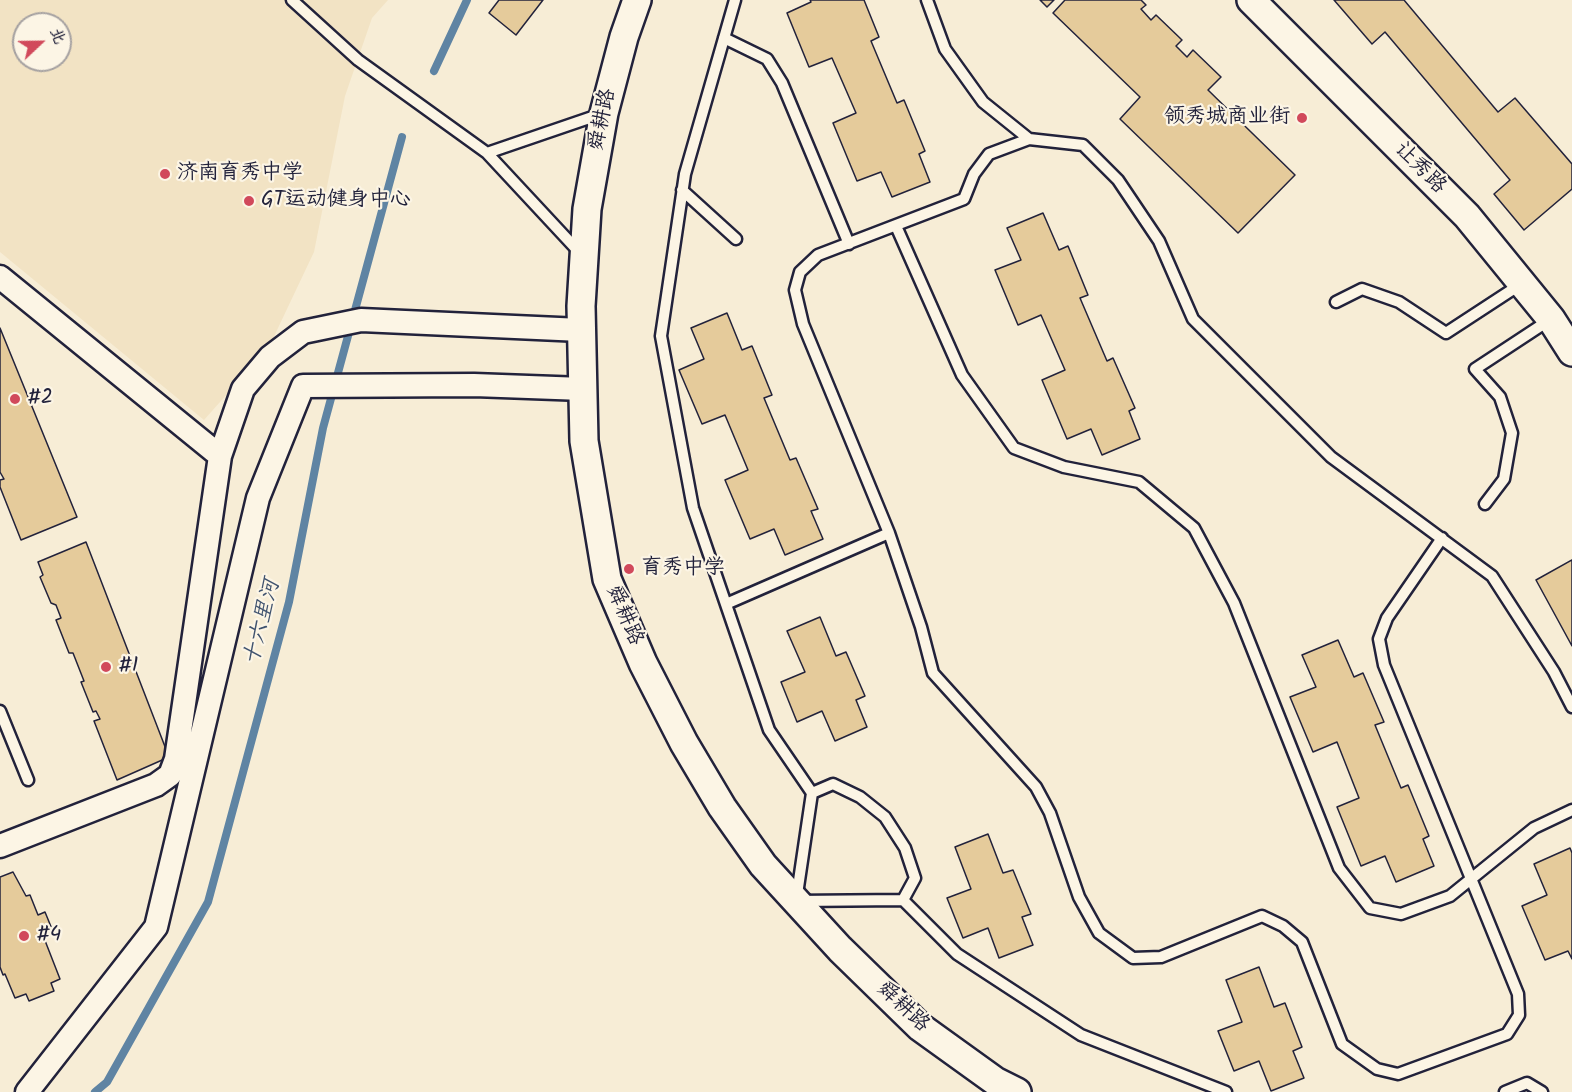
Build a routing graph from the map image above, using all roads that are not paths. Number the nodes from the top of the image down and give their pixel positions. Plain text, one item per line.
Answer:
1 (292, 0) edge
2 (637, 0) edge
3 (735, 0) edge
4 (927, 0) edge
5 (1251, 0) edge
6 (724, 38) junction
7 (604, 113) junction
8 (1029, 139) junction
9 (487, 153) junction
10 (682, 190) junction
11 (896, 226) junction
12 (736, 239) dead end
13 (849, 244) junction
14 (584, 257) junction
15 (0, 277) edge
16 (1522, 283) junction
17 (1336, 302) dead end
18 (1551, 319) junction
19 (581, 330) junction
20 (1572, 352) edge
21 (583, 389) junction
22 (220, 456) junction
23 (1485, 504) dead end
24 (889, 533) junction
25 (1442, 538) junction
26 (726, 604) junction
27 (1572, 706) edge
28 (0, 711) edge
29 (28, 780) dead end
30 (812, 793) junction
31 (1572, 810) edge
32 (0, 846) edge
33 (1473, 878) junction
34 (903, 900) junction
35 (796, 901) junction
36 (27, 1092) edge
37 (1017, 1092) edge
38 (1226, 1092) edge
39 (1505, 1092) edge
40 (1542, 1092) edge

1 - 9 lane
2 - 7 street, 舜耕路
3 - 6 lane
4 - 8 lane
5 - 16 street, 让秀路
6 - 10 lane
6 - 13 lane
7 - 9 lane
7 - 14 street, 舜耕路
8 - 11 lane
8 - 25 lane
9 - 14 lane
10 - 12 lane
10 - 26 lane
11 - 13 lane
11 - 33 lane
13 - 24 lane
14 - 19 street, 舜耕路
15 - 22 street
16 - 17 lane
16 - 18 street, 让秀路
18 - 20 street, 让秀路
18 - 23 lane
19 - 21 street, 舜耕路
19 - 22 street
21 - 35 street, 舜耕路
21 - 36 street
22 - 32 street
24 - 26 lane
24 - 33 lane
25 - 27 lane
25 - 33 lane
26 - 30 lane
28 - 29 lane
30 - 34 lane
30 - 35 lane
31 - 33 lane
34 - 35 lane
34 - 38 lane
35 - 37 street, 舜耕路
39 - 40 lane

